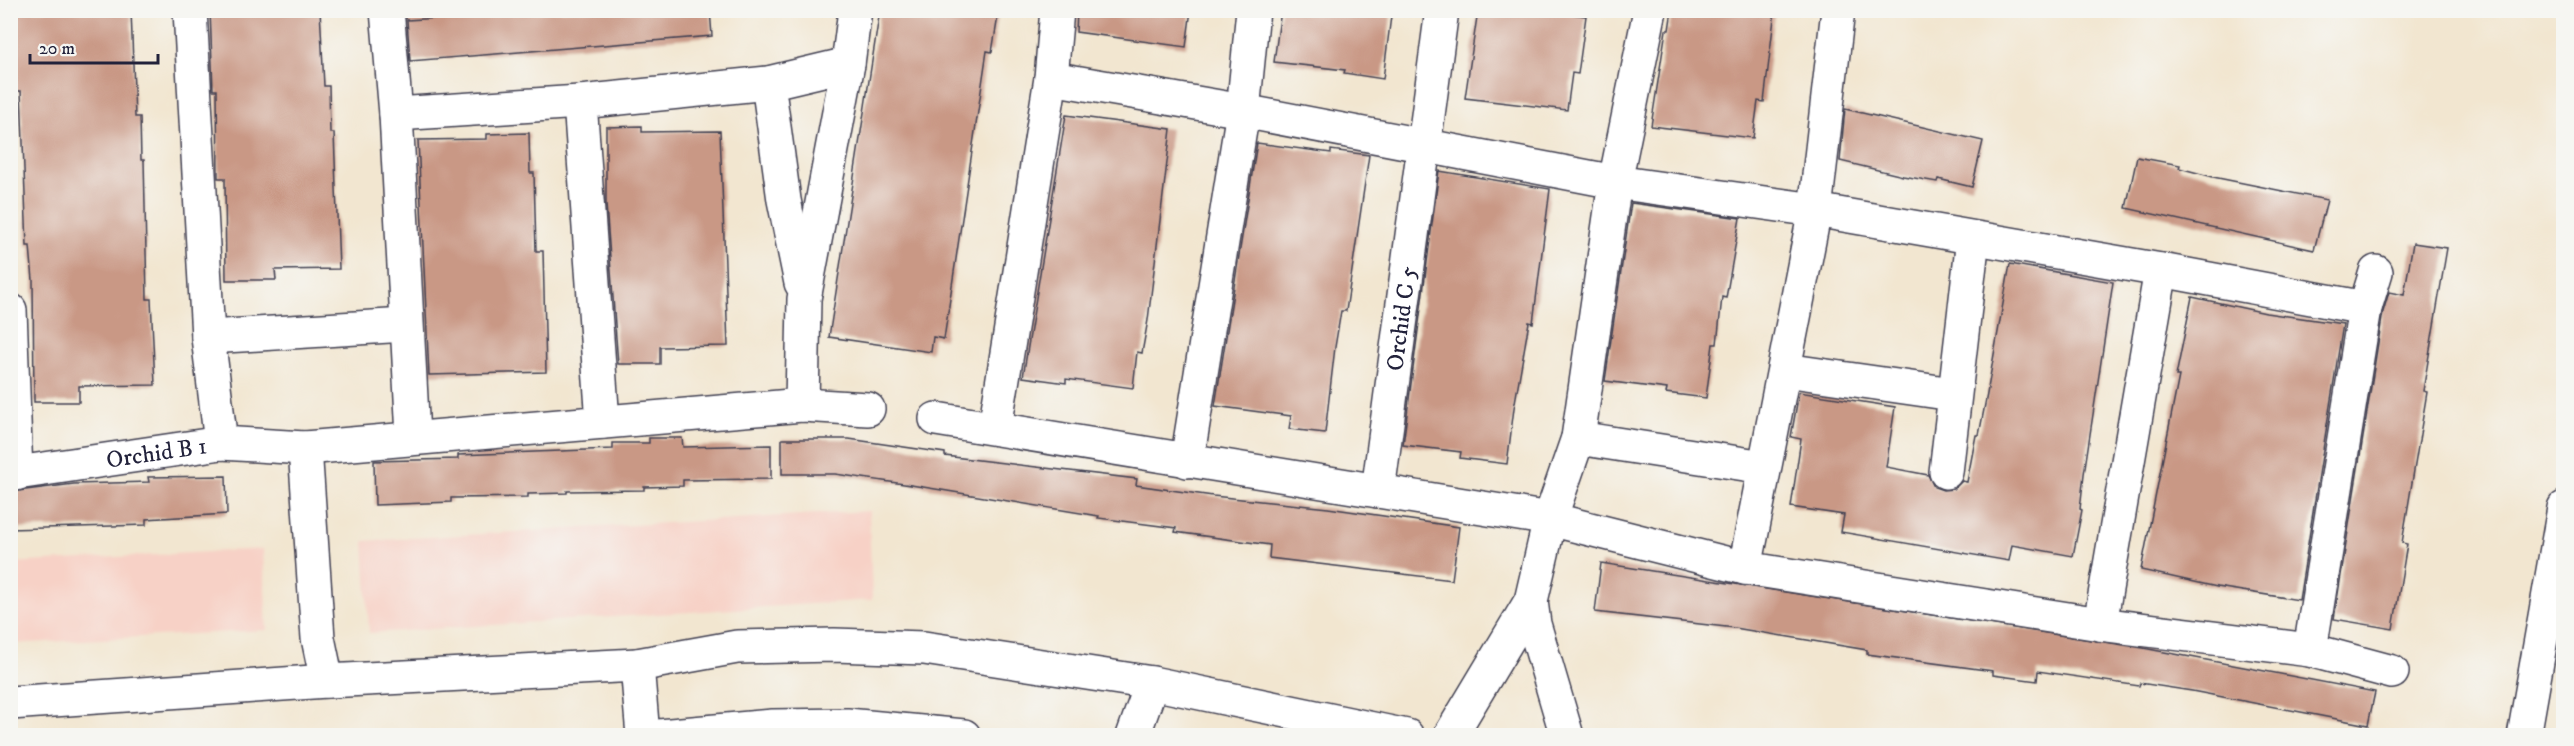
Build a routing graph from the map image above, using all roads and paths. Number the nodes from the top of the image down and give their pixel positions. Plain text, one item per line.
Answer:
1 (190, 10) edge
2 (387, 10) edge
3 (855, 10) edge
4 (1057, 10) edge
5 (1253, 10) edge
6 (1442, 10) edge
7 (1650, 10) edge
8 (1838, 10) edge
9 (848, 63) junction
10 (1051, 78) junction
11 (768, 83) junction
12 (580, 102) junction
13 (1243, 111) junction
14 (396, 114) junction
15 (1425, 147) junction
16 (1615, 182) junction
17 (1815, 210) junction
18 (1973, 238) junction
19 (2161, 270) junction
20 (2376, 272) dead end
21 (804, 299) junction
22 (2366, 309) junction
23 (10, 310) edge
24 (406, 325) junction
25 (208, 337) junction
26 (1785, 370) junction
27 (1953, 394) junction
28 (802, 405) junction
29 (868, 410) dead end
30 (936, 419) dead end
31 (603, 422) junction
32 (995, 428) junction
33 (413, 436) junction
34 (1578, 438) junction
35 (220, 443) junction
36 (304, 448) junction
37 (1187, 461) junction
38 (1764, 467) junction
39 (1946, 472) dead end
40 (13, 474) edge
41 (1378, 491) junction
42 (2564, 508) edge
43 (1550, 519) junction
44 (1745, 568) junction
45 (2556, 593) edge
46 (1529, 616) junction
47 (2100, 624) junction
48 (2310, 650) junction
49 (636, 665) junction
50 (2392, 672) dead end
51 (327, 681) junction
52 (1152, 683) junction
53 (10, 703) edge
54 (1457, 725) edge
55 (1566, 733) edge
56 (643, 735) edge
57 (659, 735) edge
58 (964, 735) edge
59 (1133, 735) edge
60 (1407, 735) edge
61 (2524, 735) edge

1 - 25 street
2 - 14 street
3 - 9 street
4 - 10 street
5 - 13 street
6 - 15 street, Orchid C 5
7 - 16 street
8 - 17 street
9 - 11 street
9 - 21 street
10 - 13 street
10 - 32 street
11 - 12 street
11 - 21 street
12 - 14 street
12 - 31 street
13 - 15 street
13 - 37 street
14 - 24 street
15 - 16 street
15 - 41 street, Orchid C 5
16 - 17 street
16 - 34 street
17 - 18 street
17 - 26 street
18 - 19 street
18 - 27 street
19 - 22 street
19 - 47 street
20 - 22 street
21 - 28 street
22 - 48 street
23 - 40 street
24 - 25 street
24 - 33 street
25 - 35 street
26 - 27 street
26 - 38 street
27 - 39 street
28 - 29 street, Orchid B 1
28 - 31 street, Orchid B 1
30 - 32 street
31 - 33 street, Orchid B 1
32 - 37 street
33 - 36 street, Orchid B 1
34 - 38 street
34 - 43 street
35 - 36 street, Orchid B 1
35 - 40 street, Orchid B 1
36 - 51 street
37 - 41 street
38 - 44 street
41 - 43 street
42 - 45 street
43 - 44 street
43 - 46 street
44 - 47 street
45 - 61 street
46 - 54 street
46 - 55 street
47 - 48 street
48 - 50 street
49 - 51 street
49 - 52 street
49 - 56 street
51 - 53 street
52 - 59 street
52 - 60 street
57 - 58 street

